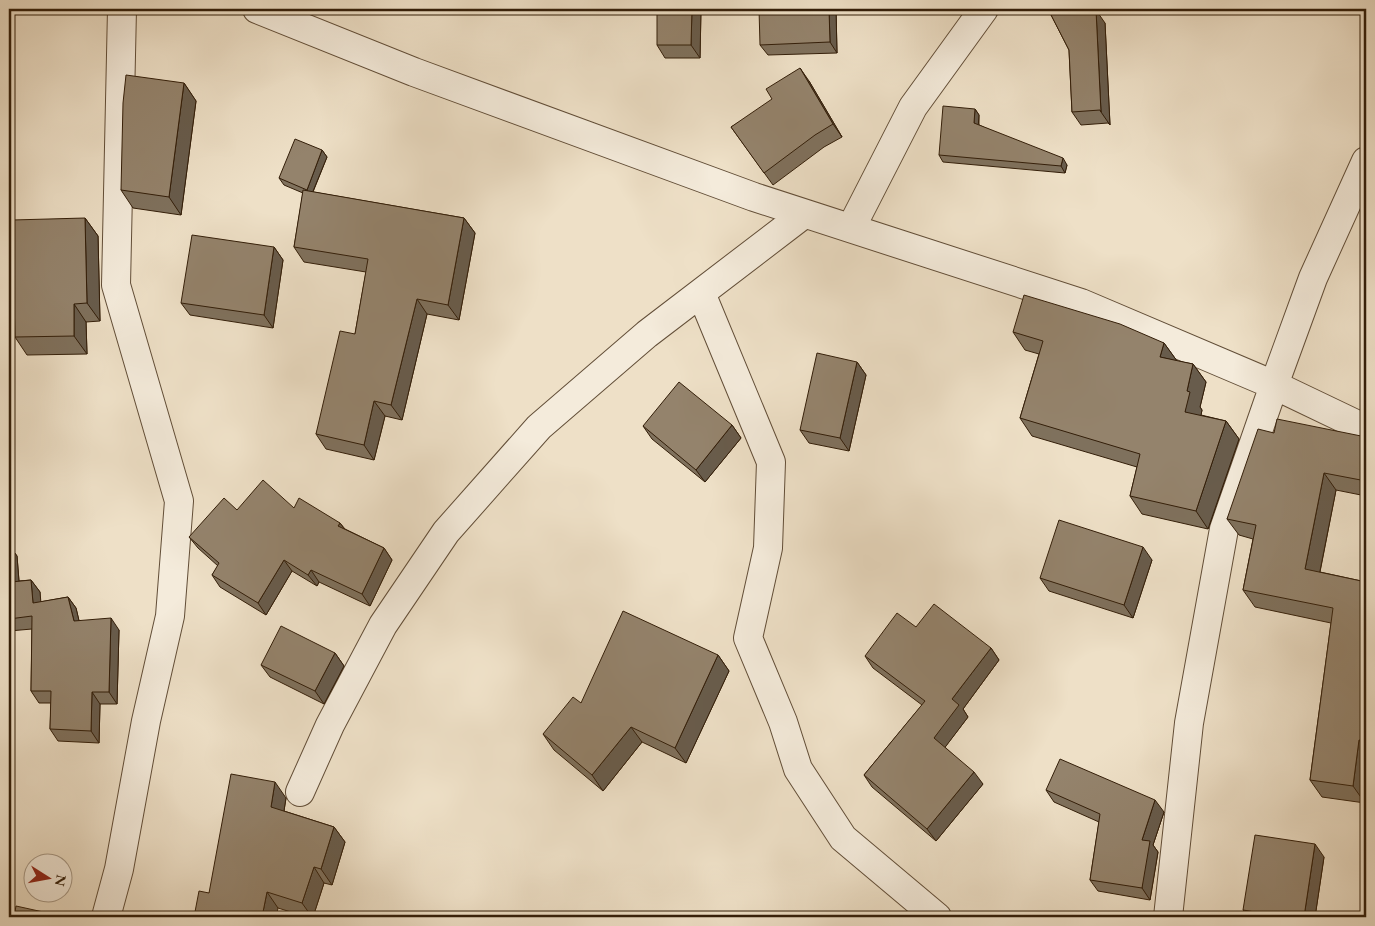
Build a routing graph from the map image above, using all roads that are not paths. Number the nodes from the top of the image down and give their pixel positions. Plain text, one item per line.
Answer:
1 (122, 9) edge
2 (257, 9) edge
3 (984, 9) edge
4 (1366, 161) edge
5 (804, 214) junction
6 (850, 228) junction
7 (701, 293) junction
8 (1274, 385) junction
9 (1366, 429) edge
10 (300, 792) dead end
11 (106, 917) edge
12 (937, 917) edge
13 (1168, 917) edge

1 - 11 street
2 - 5 street
3 - 6 street
4 - 8 street
5 - 6 street
5 - 7 street
6 - 8 street
7 - 10 street
7 - 12 street
8 - 9 street
8 - 13 street

